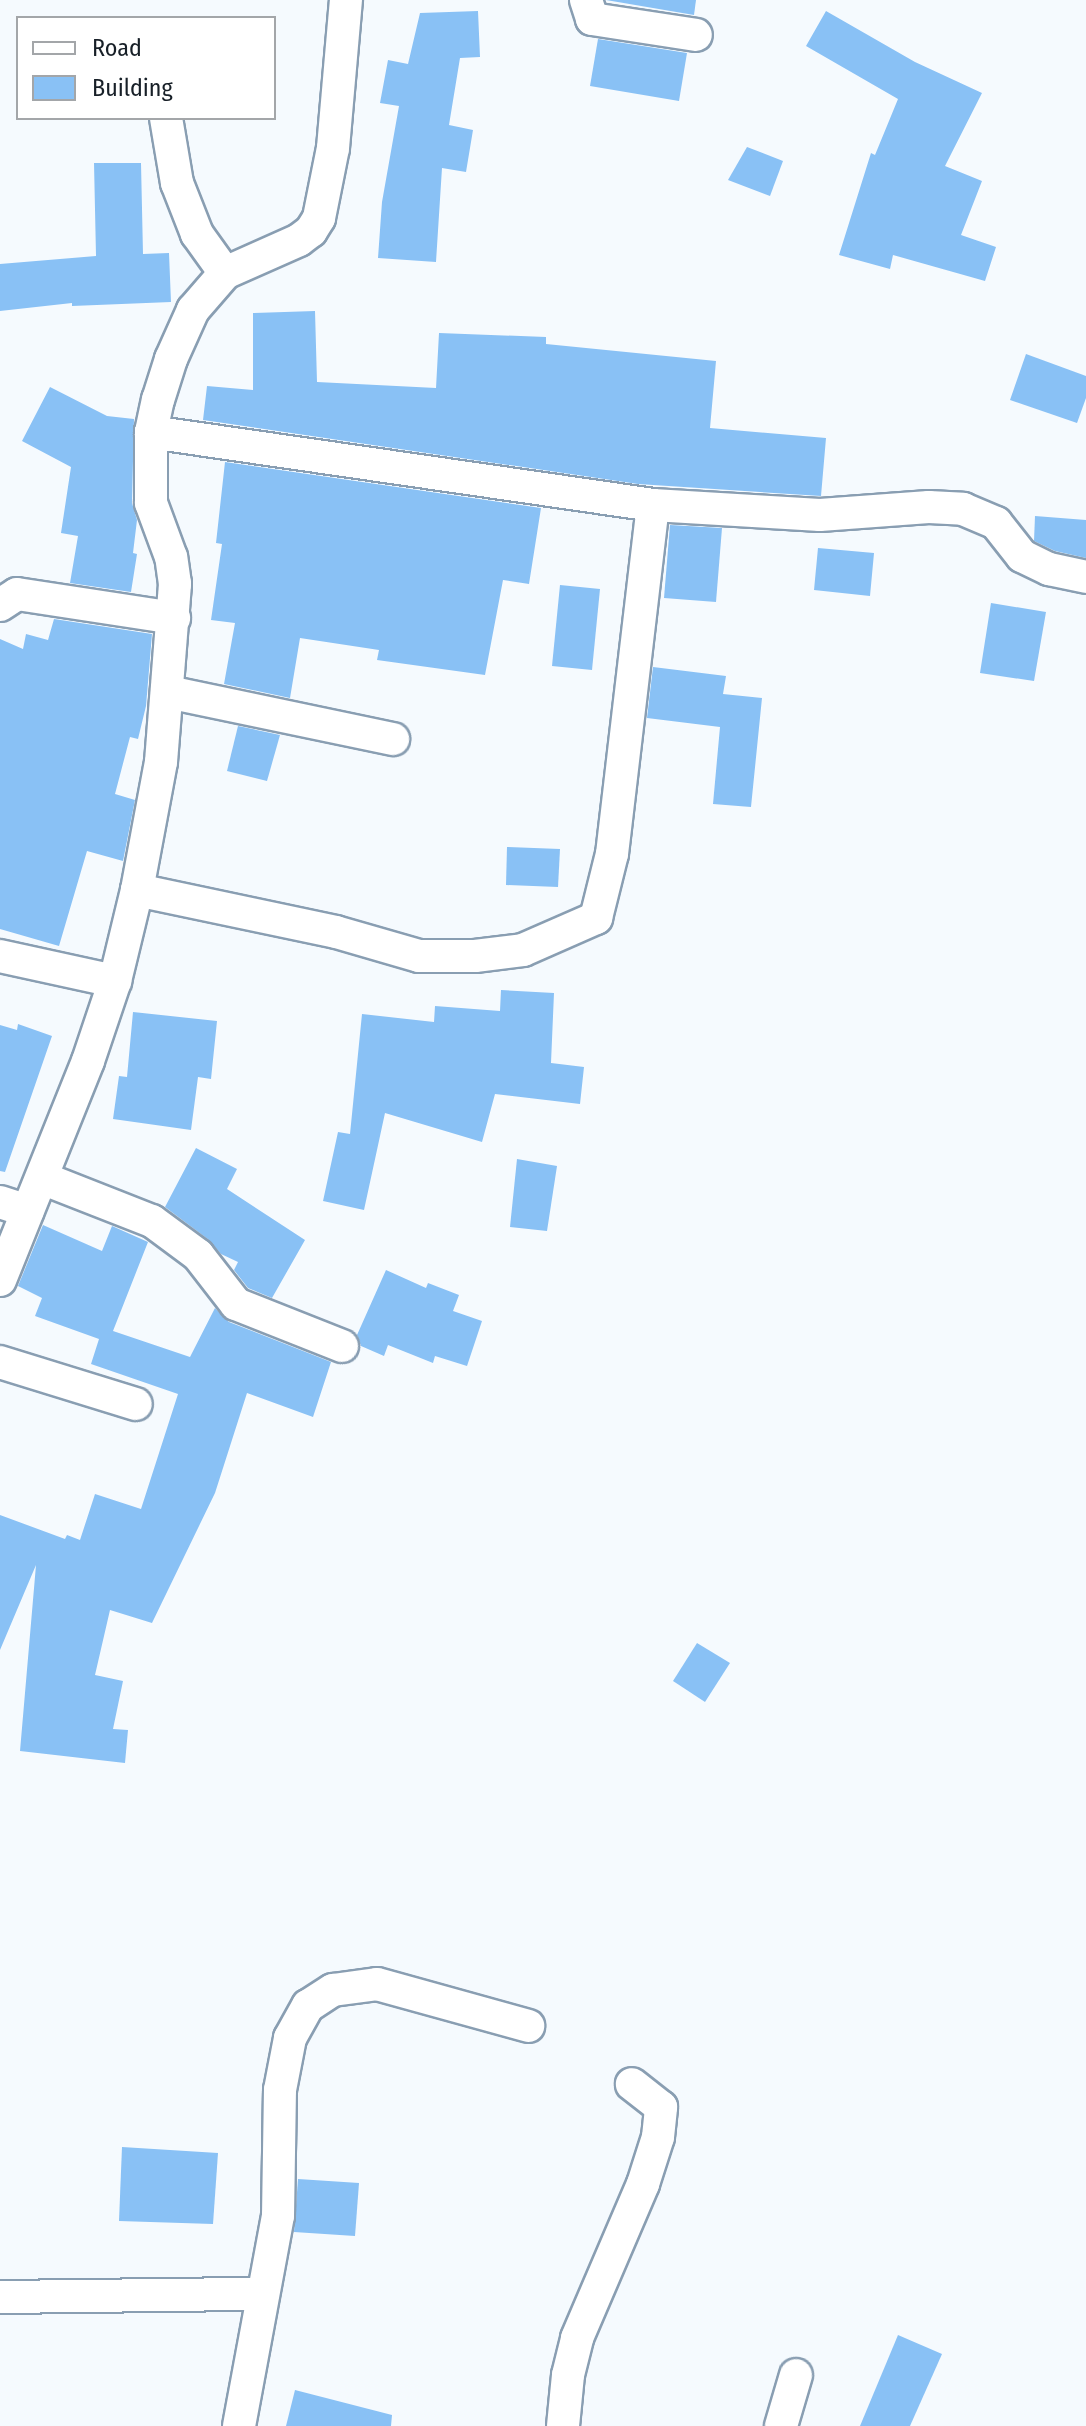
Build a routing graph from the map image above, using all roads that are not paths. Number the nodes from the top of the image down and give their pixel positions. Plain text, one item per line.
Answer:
1 (346, 0) edge
2 (586, 0) edge
3 (696, 35) dead end
4 (166, 120) edge
5 (225, 273) junction
6 (151, 432) junction
7 (653, 505) junction
8 (1086, 577) edge
9 (0, 605) edge
10 (174, 618) junction
11 (168, 692) junction
12 (393, 739) dead end
13 (137, 890) junction
14 (0, 956) edge
15 (115, 981) junction
16 (42, 1178) junction
17 (14, 1207) edge
18 (0, 1280) edge
19 (342, 1346) dead end
20 (0, 1362) edge
21 (136, 1404) dead end
22 (528, 2026) dead end
23 (632, 2084) dead end
24 (262, 2294) junction
25 (0, 2297) edge
26 (796, 2375) dead end
27 (239, 2426) edge
28 (563, 2426) edge
29 (781, 2426) edge

1 - 5 street
2 - 3 street
4 - 5 street
5 - 6 street
6 - 7 street
6 - 10 street
7 - 8 street
7 - 13 street
9 - 10 street
10 - 11 street
11 - 12 street
11 - 13 street
13 - 15 street
14 - 15 street
15 - 16 street
16 - 17 street
16 - 19 street
17 - 18 street
20 - 21 street
22 - 24 street
23 - 28 street
24 - 25 street
24 - 27 street
26 - 29 street

